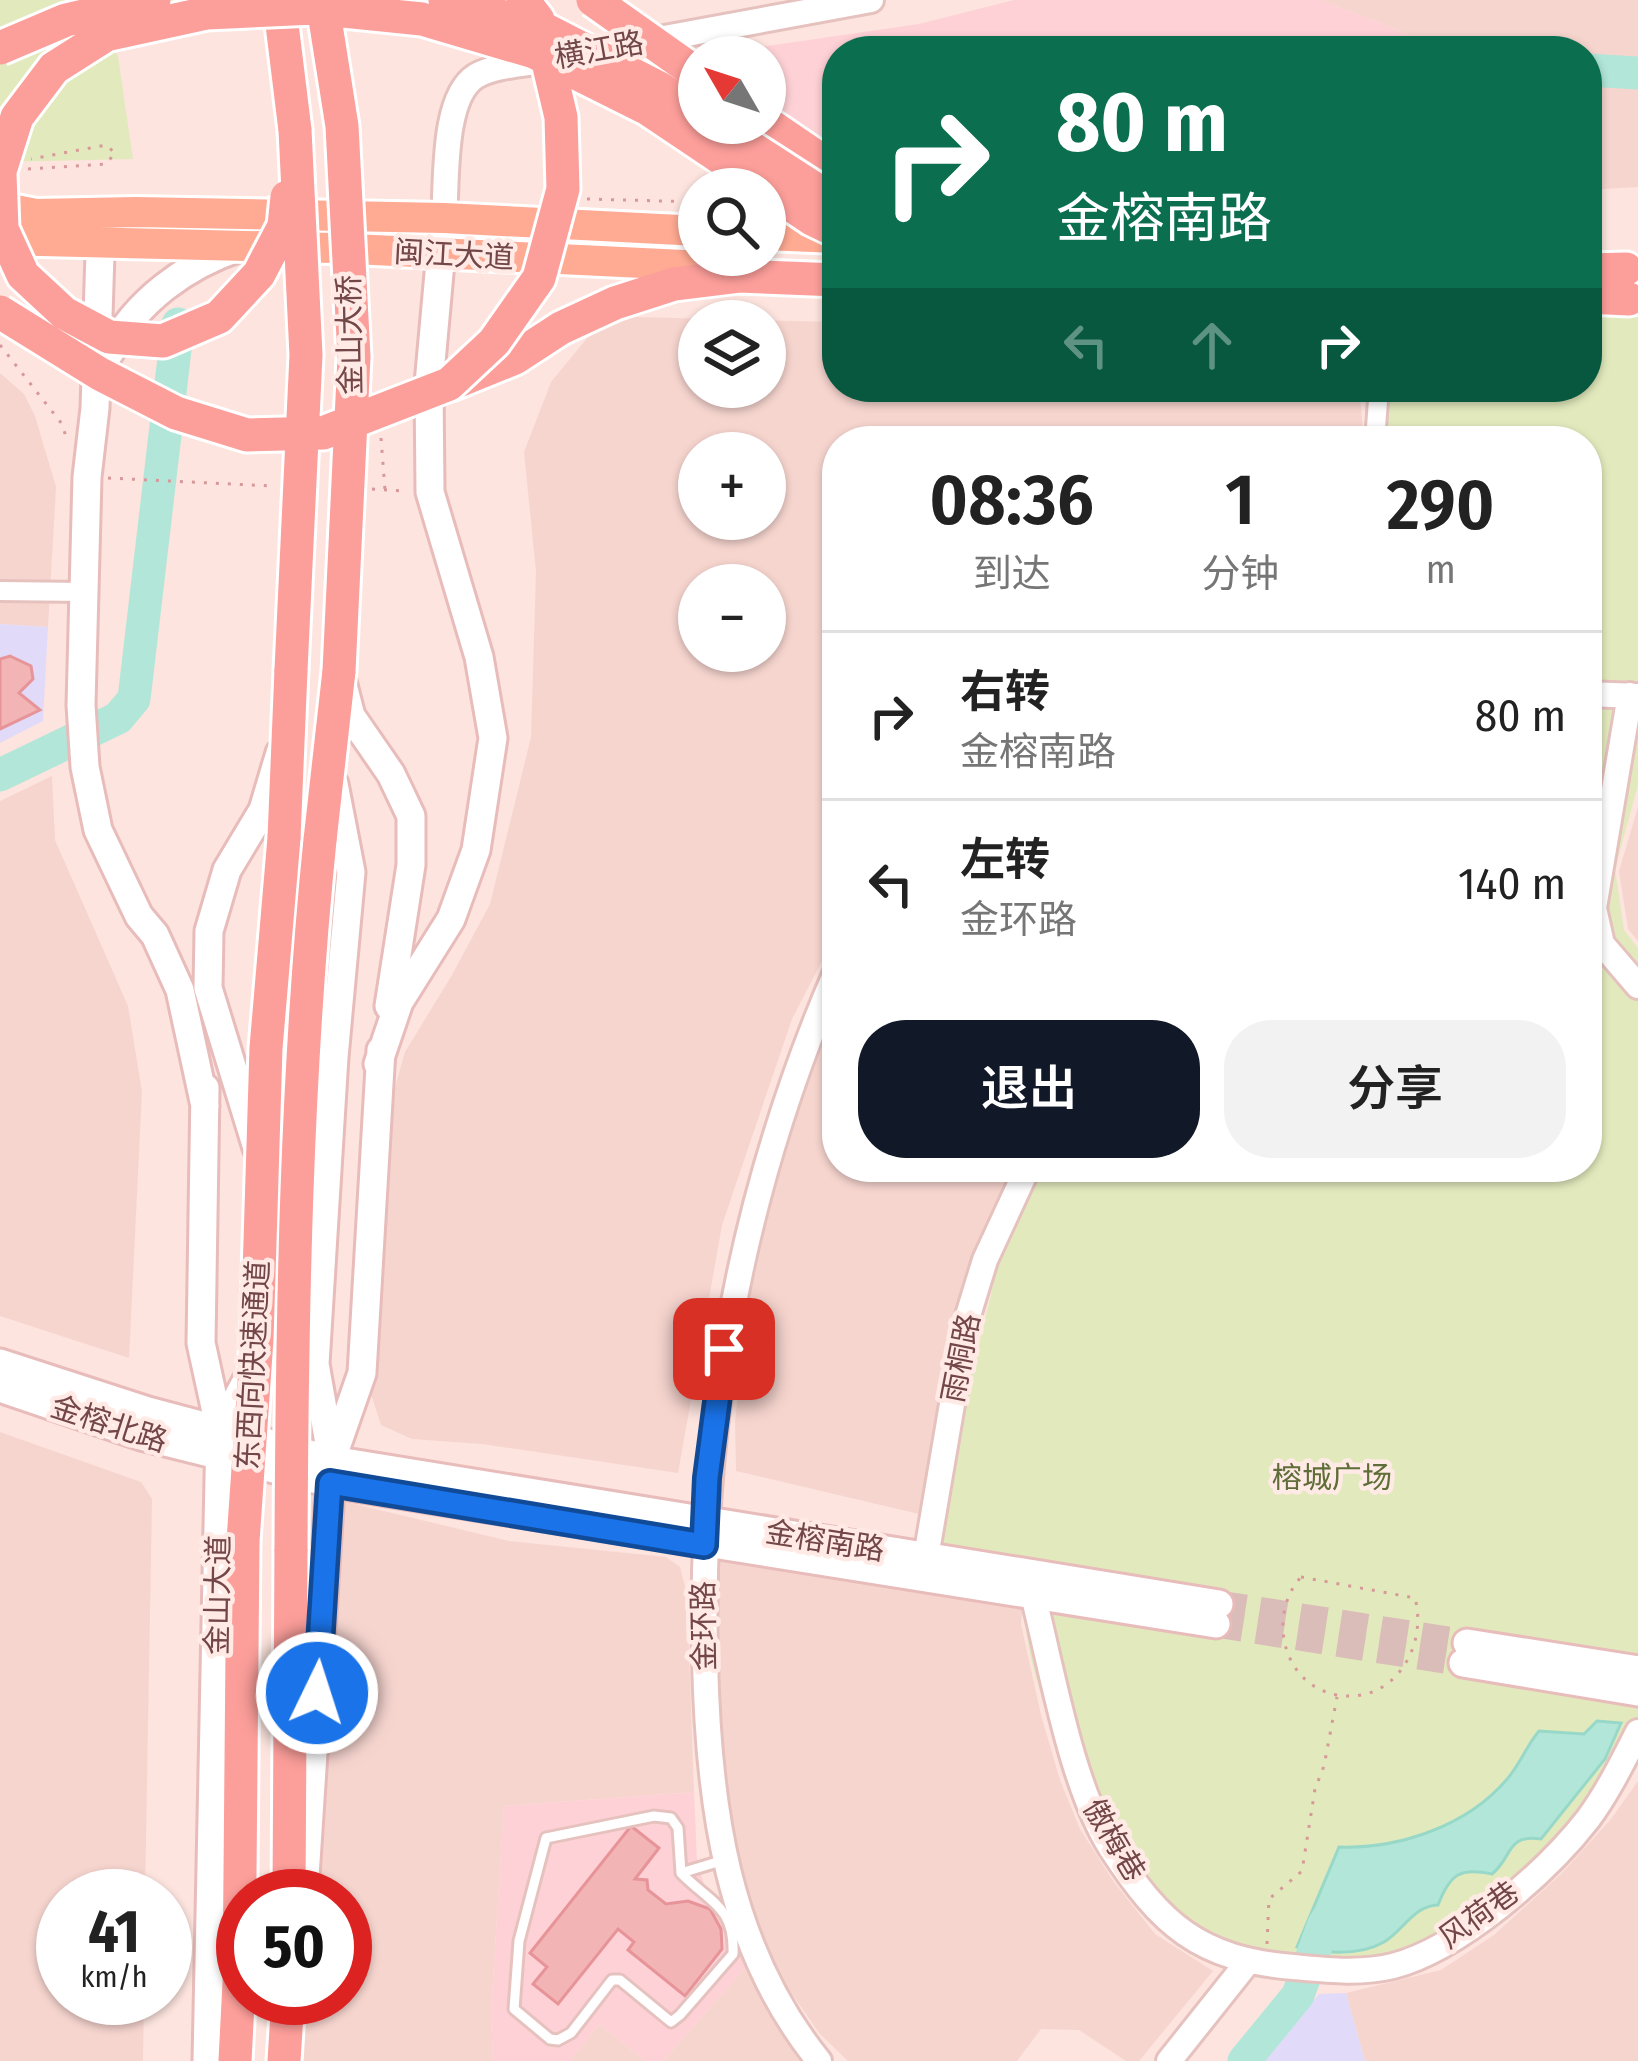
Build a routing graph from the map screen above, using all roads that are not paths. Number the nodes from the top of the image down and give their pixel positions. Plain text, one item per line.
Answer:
1 (154, 0) edge
2 (279, 0) edge
3 (322, 0) edge
4 (445, 0) edge
5 (523, 0) edge
6 (593, 0) edge
7 (872, 0) edge
8 (0, 48) edge
9 (678, 60) edge
10 (678, 100) edge
11 (295, 130) junction
12 (786, 136) edge
13 (746, 144) edge
14 (822, 161) edge
15 (12, 169) edge
16 (822, 193) edge
17 (0, 207) edge
18 (444, 218) junction
19 (822, 225) edge
20 (101, 226) junction
21 (678, 231) edge
22 (822, 234) edge
23 (786, 235) edge
24 (0, 240) edge
25 (242, 247) junction
26 (440, 254) junction
27 (1602, 272) edge
28 (822, 275) edge
29 (822, 276) edge
30 (1633, 284) edge
31 (1602, 293) edge
32 (1602, 301) edge
33 (0, 312) edge
34 (449, 384) junction
35 (95, 408) junction
36 (0, 591) edge
37 (84, 592) junction
38 (291, 670) joint
39 (340, 671) junction
40 (1602, 695) edge
41 (1634, 696) edge
42 (287, 732) junction
43 (331, 744) junction
44 (1602, 866) edge
45 (1602, 944) edge
46 (1638, 986) edge
47 (208, 988) junction
48 (822, 1007) edge
49 (378, 1064) junction
50 (205, 1106) junction
51 (1021, 1182) edge
52 (0, 1363) edge
53 (0, 1388) edge
54 (219, 1443) junction
55 (331, 1472) junction
56 (705, 1534) junction
57 (926, 1557) junction
58 (1033, 1595) junction
59 (1638, 1670) edge
60 (1638, 1692) edge
61 (1638, 1732) edge
62 (724, 1860) junction
63 (289, 1869) edge
64 (306, 1869) edge
65 (681, 1873) junction
66 (1254, 1964) junction
67 (286, 2025) edge
68 (301, 2025) edge
69 (207, 2061) edge
70 (235, 2061) edge
71 (284, 2061) edge
72 (300, 2061) edge
73 (819, 2061) edge
74 (1169, 2061) edge

1 - 8 highway, bridge
2 - 11 highway, 金山大桥
3 - 39 highway, 金山大桥, bridge
4 - 10 highway, bridge
5 - 34 highway, bridge
6 - 9 highway, bridge
7 - 18 street, 横江路
11 - 15 highway, bridge
11 - 38 highway, 金山大桥, bridge
12 - 14 highway
13 - 16 highway, bridge
15 - 19 highway, bridge
17 - 20 main road, 闽江大道
18 - 20 main road, 闽江大道
18 - 21 main road, 闽江大道
18 - 26 main road
20 - 24 main road, 闽江大道
20 - 25 main road, 闽江大道
20 - 35 main road
22 - 23 main road
25 - 26 main road, 闽江大道
25 - 35 main road
26 - 28 main road, 闽江大道
26 - 49 main road
27 - 30 highway
29 - 34 highway
30 - 31 highway
30 - 32 main road
33 - 34 highway, bridge
35 - 37 main road
36 - 37 street
37 - 50 main road
38 - 42 highway, 东西向快速通道
39 - 43 highway, 东西向快速通道
39 - 49 main road
40 - 41 street
41 - 44 street
42 - 47 main road, 金山大道
42 - 70 highway, 东西向快速通道, bridge
43 - 55 main road
43 - 63 highway, 东西向快速通道, bridge
45 - 46 street
47 - 50 main road
47 - 54 main road, 金山大道
48 - 56 street, 金环路
49 - 55 main road
50 - 54 main road
51 - 57 street, 雨桐路
52 - 54 main road, 金榕北路
53 - 54 main road, 金榕北路
54 - 55 main road, 金榕南路
54 - 69 main road, 金山大道
55 - 56 main road, 金榕南路
55 - 64 main road
56 - 57 main road, 金榕南路
56 - 58 main road, 金榕南路
56 - 62 street, 金环路
57 - 58 main road, 金榕南路
58 - 66 street, 傲梅巷
59 - 60 main road
61 - 66 street, 风荷巷
62 - 65 lane
62 - 73 street, 金环路
65 - 65 lane
66 - 74 street
67 - 71 highway
68 - 72 main road

